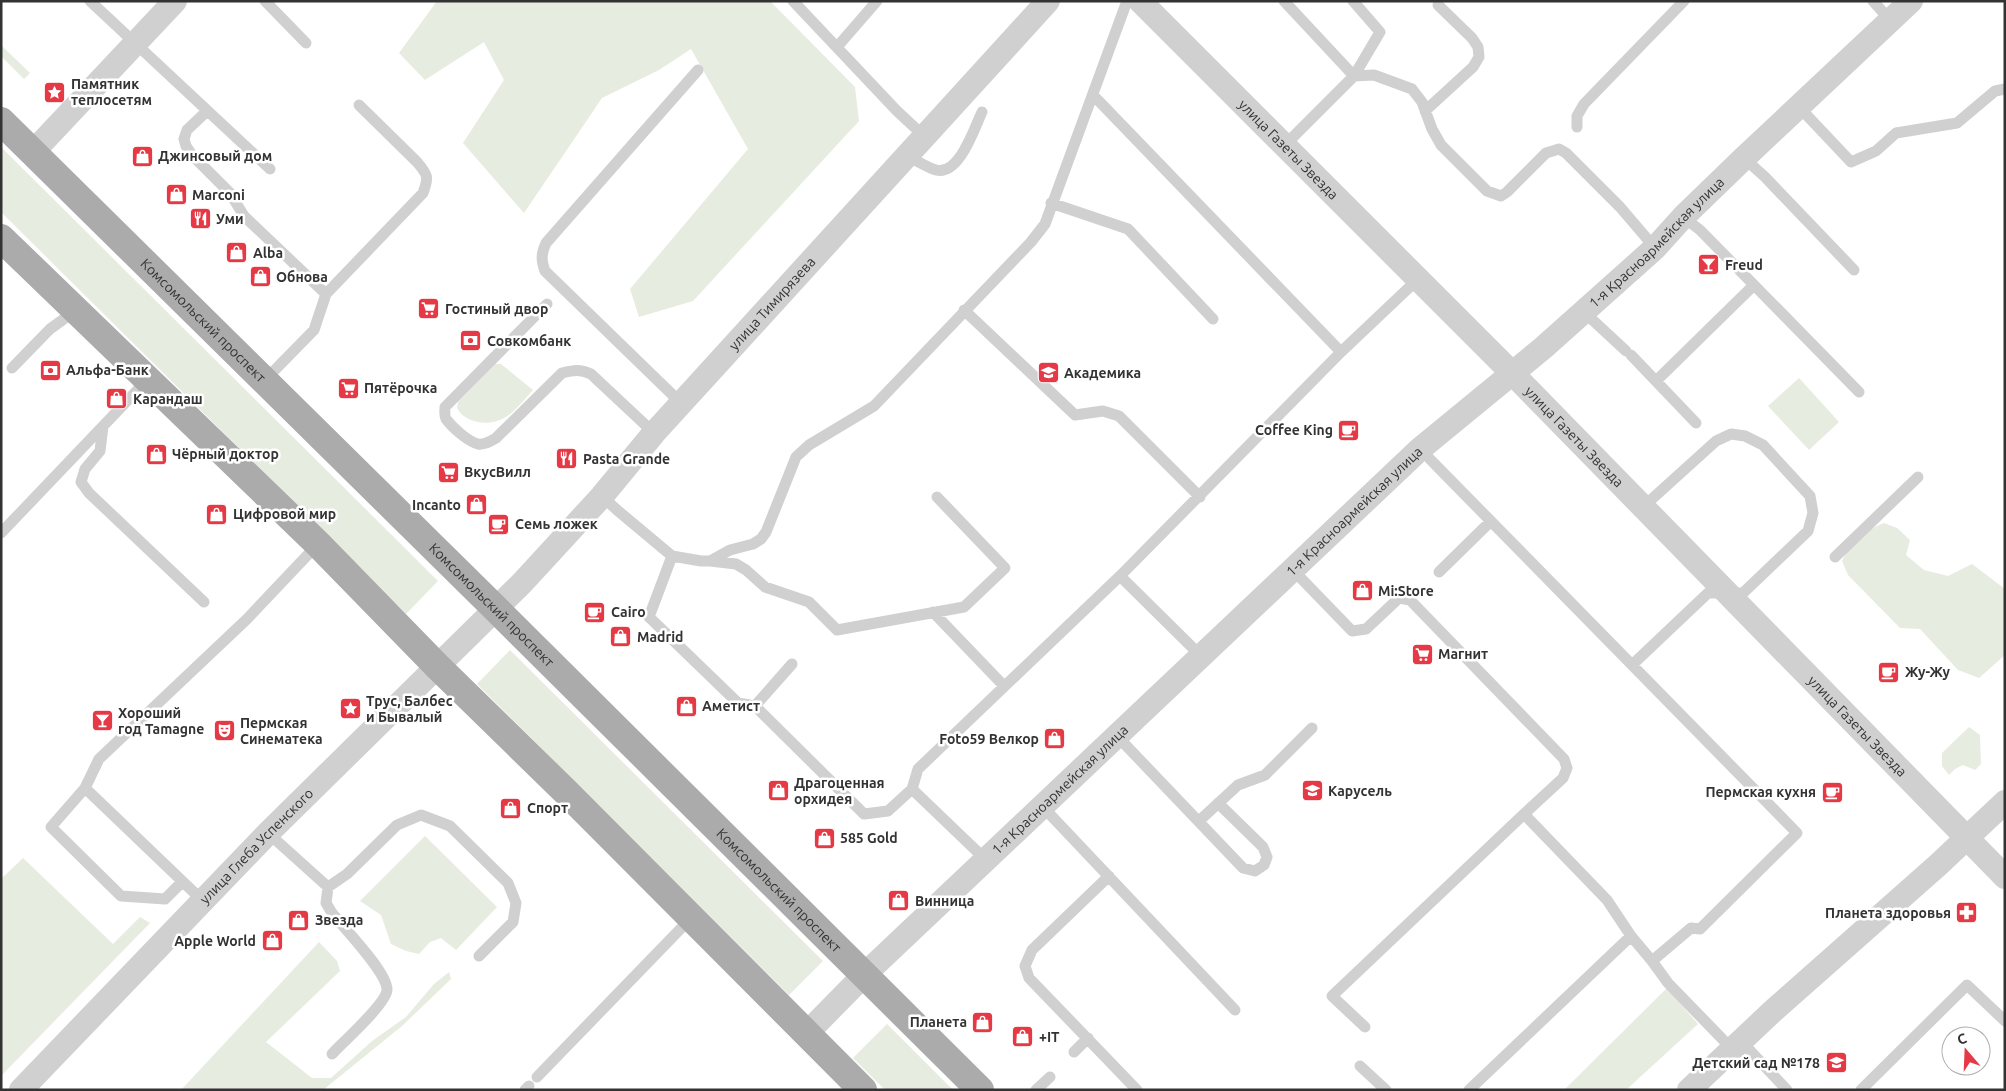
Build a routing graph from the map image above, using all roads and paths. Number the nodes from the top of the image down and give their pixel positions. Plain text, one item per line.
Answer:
1 (90, 1) edge
2 (174, 1) edge
3 (265, 1) edge
4 (793, 1) edge
5 (877, 1) edge
6 (1048, 1) edge
7 (1127, 1) edge
8 (1140, 1) edge
9 (1284, 1) edge
10 (1353, 1) edge
11 (1684, 1) edge
12 (1873, 1) edge
13 (1911, 1) edge
14 (1438, 5) dead end
15 (1890, 20) junction
16 (306, 43) dead end
17 (134, 44) junction
18 (837, 47) junction
19 (698, 70) dead end
20 (1354, 76) junction
21 (2005, 89) edge
22 (1093, 95) junction
23 (359, 105) dead end
24 (1799, 107) junction
25 (207, 111) junction
26 (1425, 111) junction
27 (982, 112) dead end
28 (1, 121) edge
29 (1577, 127) dead end
30 (925, 137) junction
31 (1284, 146) junction
32 (32, 152) junction
33 (907, 156) junction
34 (1744, 158) junction
35 (270, 170) dead end
36 (1052, 203) junction
37 (1683, 217) junction
38 (1, 238) edge
39 (1655, 248) junction
40 (1854, 270) dead end
41 (1417, 280) junction
42 (1754, 285) junction
43 (326, 294) junction
44 (548, 304) dead end
45 (964, 310) junction
46 (75, 311) junction
47 (1584, 312) junction
48 (1213, 319) dead end
49 (1341, 352) junction
50 (12, 368) dead end
51 (1512, 373) junction
52 (147, 380) junction
53 (264, 381) junction
54 (1656, 381) junction
55 (1859, 392) dead end
56 (682, 404) junction
57 (1696, 423) dead end
58 (102, 426) junction
59 (654, 433) junction
60 (1420, 449) junction
61 (1918, 477) dead end
62 (602, 496) junction
63 (937, 497) dead end
64 (1200, 497) junction
65 (1643, 507) junction
66 (1491, 521) junction
67 (1, 533) edge
68 (318, 544) junction
69 (672, 556) junction
70 (1836, 557) dead end
71 (710, 561) junction
72 (1293, 570) junction
73 (1439, 572) dead end
74 (1120, 576) junction
75 (1726, 593) junction
76 (204, 602) dead end
77 (496, 608) junction
78 (933, 612) junction
79 (1201, 656) junction
80 (792, 664) dead end
81 (1632, 665) junction
82 (437, 666) junction
83 (1004, 686) junction
84 (755, 706) junction
85 (1312, 728) dead end
86 (1117, 736) junction
87 (85, 788) junction
88 (912, 789) junction
89 (2005, 802) edge
90 (1218, 803) junction
91 (1043, 807) junction
92 (1524, 814) junction
93 (1199, 821) junction
94 (268, 833) junction
95 (1967, 837) junction
96 (986, 860) junction
97 (1109, 876) junction
98 (2005, 877) edge
99 (182, 882) junction
100 (328, 887) junction
101 (203, 901) junction
102 (692, 918) junction
103 (1631, 936) junction
104 (479, 956) dead end
105 (1652, 961) junction
106 (864, 975) junction
107 (1235, 1010) dead end
108 (2005, 1022) edge
109 (1366, 1027) dead end
110 (807, 1033) junction
111 (1088, 1038) junction
112 (1736, 1045) junction
113 (1074, 1052) dead end
114 (332, 1054) dead end
115 (1360, 1066) dead end
116 (537, 1077) dead end
117 (1050, 1077) dead end
118 (21, 1090) edge
119 (862, 1090) edge
120 (980, 1090) edge
121 (1036, 1090) edge
122 (1137, 1090) edge
123 (1386, 1090) edge
124 (1469, 1090) edge
125 (1689, 1090) edge
126 (1787, 1090) edge
127 (1861, 1090) edge

1 - 17 lane
2 - 17 street
3 - 16 lane
4 - 18 lane
5 - 18 lane
6 - 30 street, улица Тимирязева
7 - 22 lane
8 - 31 street, улица Газеты Звезда
9 - 20 lane
10 - 20 lane
11 - 29 lane
12 - 15 lane
13 - 15 street, 1-я Красноармейская улица
14 - 26 lane
15 - 24 street, 1-я Красноармейская улица
17 - 25 lane
17 - 32 street
18 - 30 lane
19 - 56 lane
20 - 26 lane
20 - 31 lane
21 - 24 lane
22 - 36 lane
22 - 49 lane
23 - 43 lane
24 - 34 street, 1-я Красноармейская улица
25 - 35 lane
25 - 43 lane
26 - 39 lane
27 - 33 lane
28 - 32 main road, Комсомольский проспект
30 - 33 street, улица Тимирязева
31 - 41 street, улица Газеты Звезда
32 - 53 main road, Комсомольский проспект
33 - 56 street, улица Тимирязева
34 - 37 street, 1-я Красноармейская улица
34 - 40 lane
36 - 45 lane
36 - 48 lane
37 - 39 street, 1-я Красноармейская улица
37 - 42 lane
38 - 46 main road
39 - 47 street, 1-я Красноармейская улица
41 - 49 lane
41 - 51 street, улица Газеты Звезда
42 - 54 lane
42 - 55 lane
43 - 53 lane
44 - 59 lane
45 - 64 lane
45 - 71 lane
46 - 50 lane
46 - 52 main road
47 - 51 street, 1-я Красноармейская улица
47 - 54 lane
49 - 64 lane
51 - 60 street, 1-я Красноармейская улица
51 - 65 street, улица Газеты Звезда
52 - 58 lane
52 - 68 main road
53 - 77 main road, Комсомольский проспект
54 - 57 lane
56 - 59 street, улица Тимирязева
58 - 67 lane
58 - 76 lane
59 - 62 street, улица Тимирязева
60 - 66 lane
60 - 72 street, 1-я Красноармейская улица
61 - 70 lane
62 - 69 lane
62 - 77 street, улица Тимирязева
63 - 78 lane
64 - 74 lane
65 - 75 street, улица Газеты Звезда
65 - 75 lane
66 - 73 lane
66 - 81 lane
68 - 82 main road
68 - 87 lane
69 - 71 lane
69 - 84 lane
71 - 78 lane
72 - 79 street, 1-я Красноармейская улица
72 - 92 lane
74 - 79 lane
74 - 83 lane
75 - 81 lane
75 - 95 street, улица Газеты Звезда
77 - 82 street, улица Глеба Успенского
77 - 106 main road, Комсомольский проспект
78 - 83 lane
79 - 86 street, 1-я Красноармейская улица
80 - 84 lane
81 - 105 lane
82 - 94 street, улица Глеба Успенского
82 - 102 main road
83 - 88 lane
84 - 88 lane
85 - 90 lane
86 - 91 street, 1-я Красноармейская улица
86 - 93 lane
87 - 99 lane
87 - 99 lane
88 - 96 lane
89 - 95 street
90 - 93 lane
90 - 93 lane
91 - 96 street, 1-я Красноармейская улица
91 - 97 lane
92 - 103 lane
92 - 109 lane
94 - 100 lane
94 - 101 street, улица Глеба Успенского
95 - 98 street, улица Газеты Звезда
95 - 112 street
96 - 106 street, 1-я Красноармейская улица
97 - 107 lane
97 - 111 lane
99 - 101 lane
100 - 104 lane
100 - 114 lane
101 - 118 street, улица Глеба Успенского
102 - 110 main road
102 - 116 lane
103 - 105 lane
103 - 124 lane
105 - 112 lane
106 - 110 street, 1-я Красноармейская улица
106 - 120 main road, Комсомольский проспект
108 - 127 lane
110 - 119 main road
111 - 113 lane
111 - 122 lane
112 - 125 street
112 - 126 lane
115 - 123 lane
117 - 121 lane

